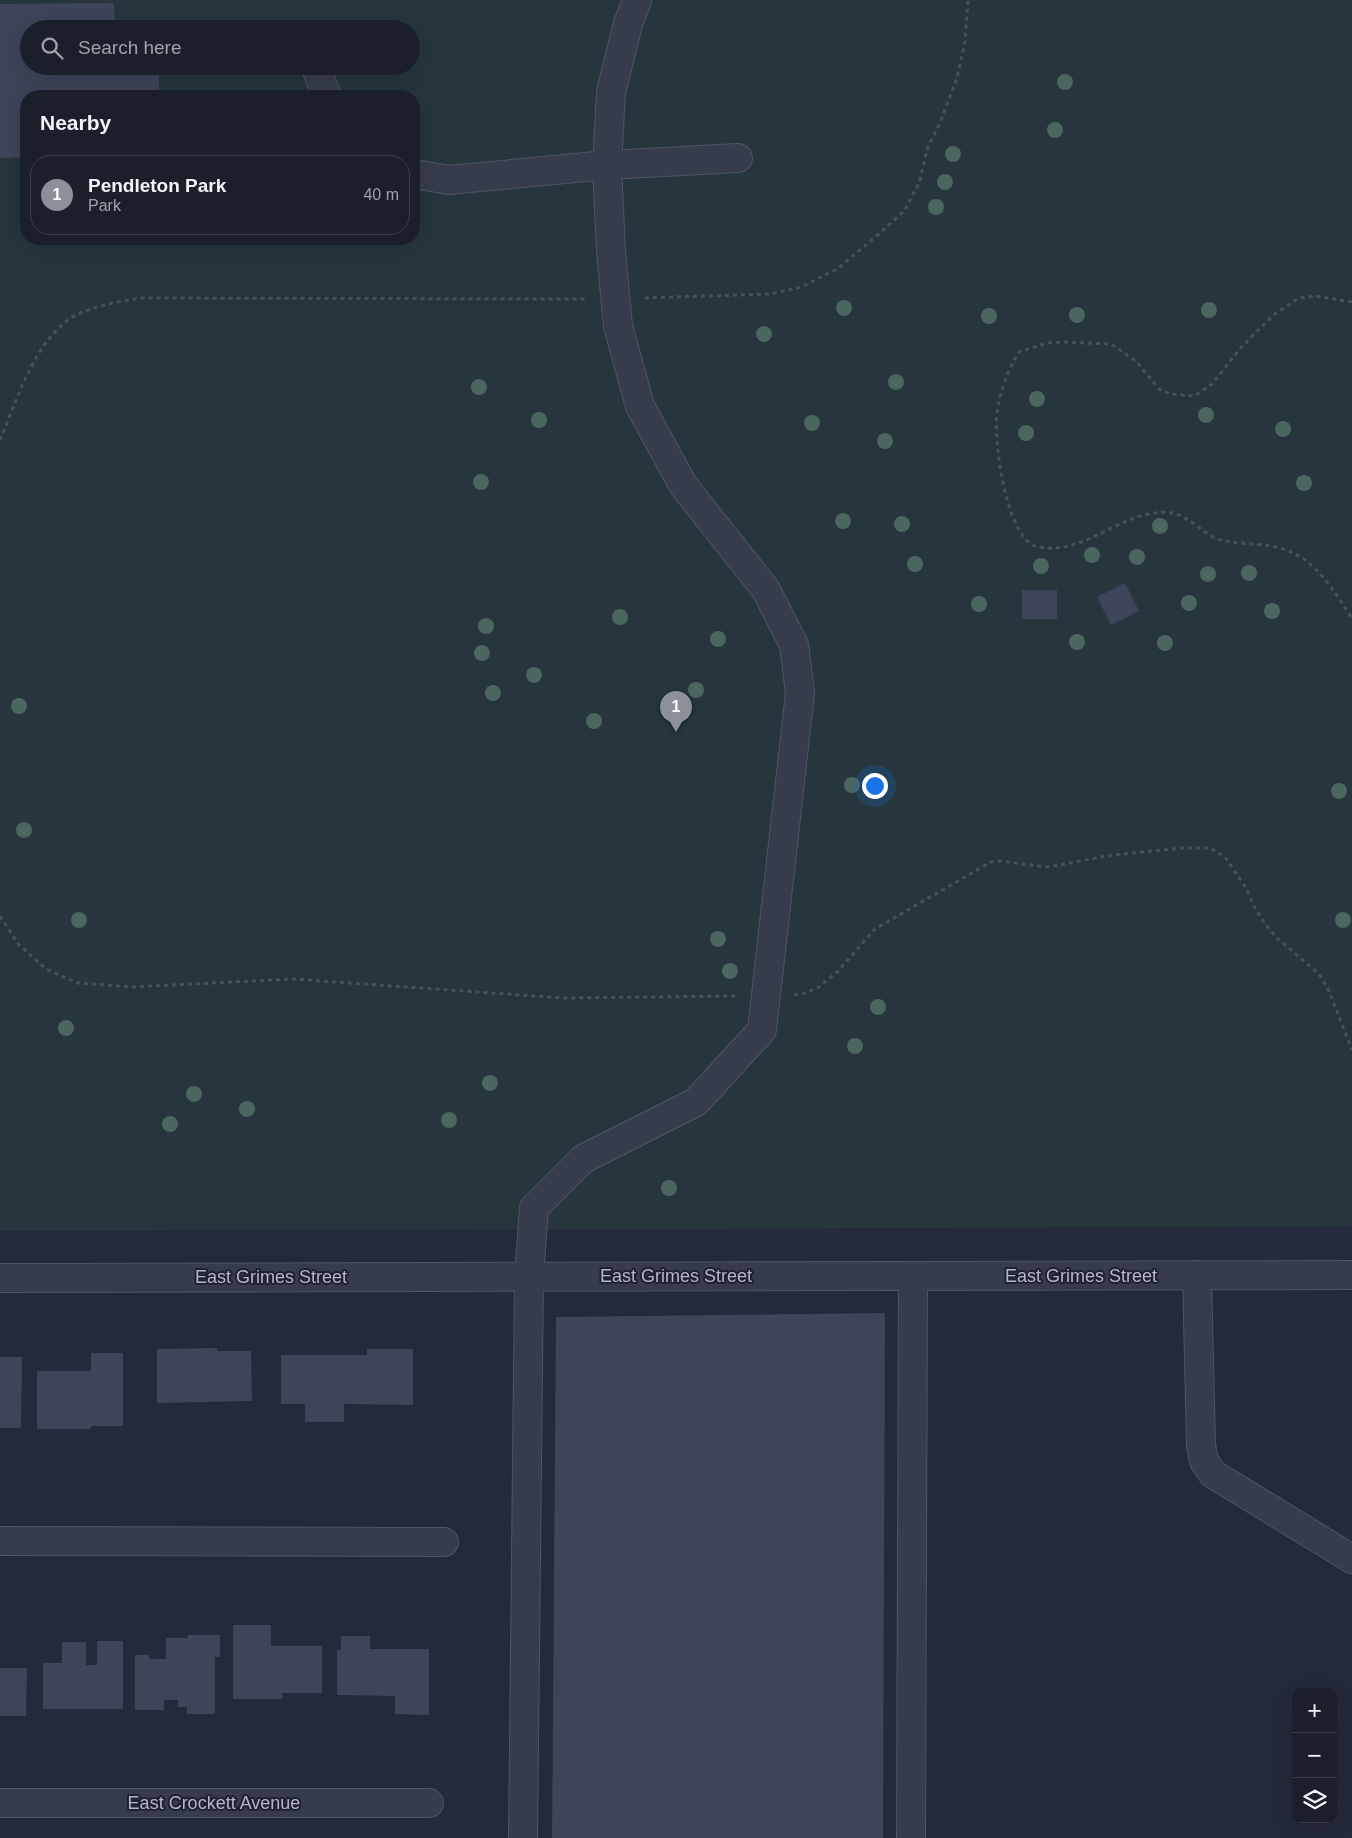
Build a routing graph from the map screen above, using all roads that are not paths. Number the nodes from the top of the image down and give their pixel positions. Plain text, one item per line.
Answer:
1 (638, 0) edge
2 (319, 75) edge
3 (325, 90) edge
4 (738, 158) dead end
5 (607, 165) junction
6 (420, 175) edge
7 (1197, 1275) junction
8 (1352, 1275) edge
9 (529, 1276) junction
10 (913, 1276) junction
11 (0, 1278) edge
12 (0, 1541) edge
13 (444, 1542) dead end
14 (1352, 1559) edge
15 (0, 1803) edge
16 (429, 1803) dead end
17 (523, 1838) edge
18 (911, 1838) edge

1 - 5 street
2 - 3 street
4 - 5 street
5 - 6 street
5 - 9 street
7 - 8 street, East Grimes Street
7 - 10 street, East Grimes Street
7 - 14 street
9 - 10 street, East Grimes Street
9 - 11 street, East Grimes Street
9 - 17 street
10 - 18 street
12 - 13 street
15 - 16 street, East Crockett Avenue

